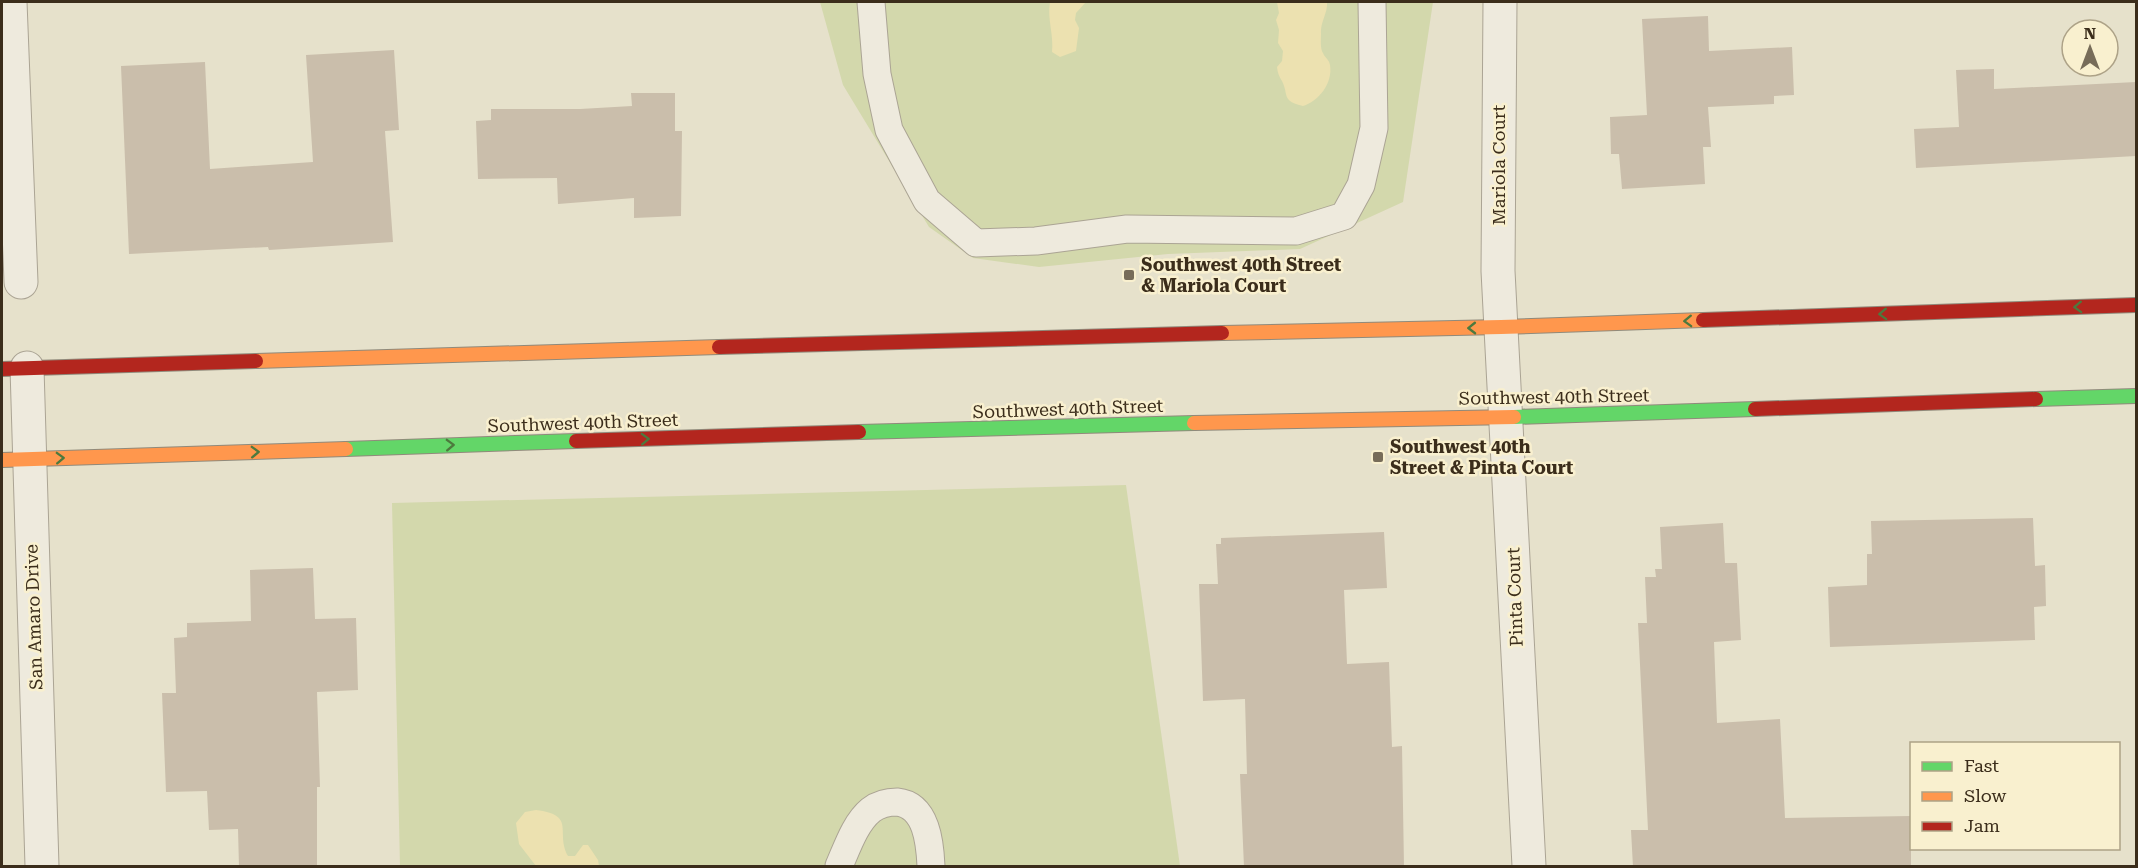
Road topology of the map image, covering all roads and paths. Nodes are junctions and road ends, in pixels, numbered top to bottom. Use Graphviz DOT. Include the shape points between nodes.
graph roads {
  1 [pos="10,2"];
  2 [pos="871,2"];
  3 [pos="1372,2"];
  4 [pos="1500,2"];
  5 [pos="21,282"];
  6 [pos="2136,305"];
  7 [pos="1501,327"];
  8 [pos="14,368"];
  9 [pos="2136,396"];
  10 [pos="1505,417"];
  11 [pos="16,460"];
  12 [pos="42,867"];
  13 [pos="839,867"];
  14 [pos="931,867"];
  15 [pos="1529,867"];
  1 -- 5 [label="street"];
  2 -- 3 [label="lane" via="877,74 889,130 927,201 976,243 1036,241 1127,229 1296,231 1344,216 1361,185 1374,128"];
  4 -- 7 [label="street, Mariola Court"];
  6 -- 7 [label="main road, one-way"];
  7 -- 8 [label="main road, one-way"];
  7 -- 10 [label="street, Pinta Court"];
  8 -- 11 [label="street, San Amaro Drive"];
  9 -- 10 [label="main road, Southwest 40th Street"];
  11 -- 10 [label="main road, Southwest 40th Street, one-way"];
  10 -- 15 [label="street, Pinta Court"];
  11 -- 12 [label="street, San Amaro Drive"];
  13 -- 14 [label="lane" via="861,823 871,810 886,802 902,803 915,810 930,845"];
}
